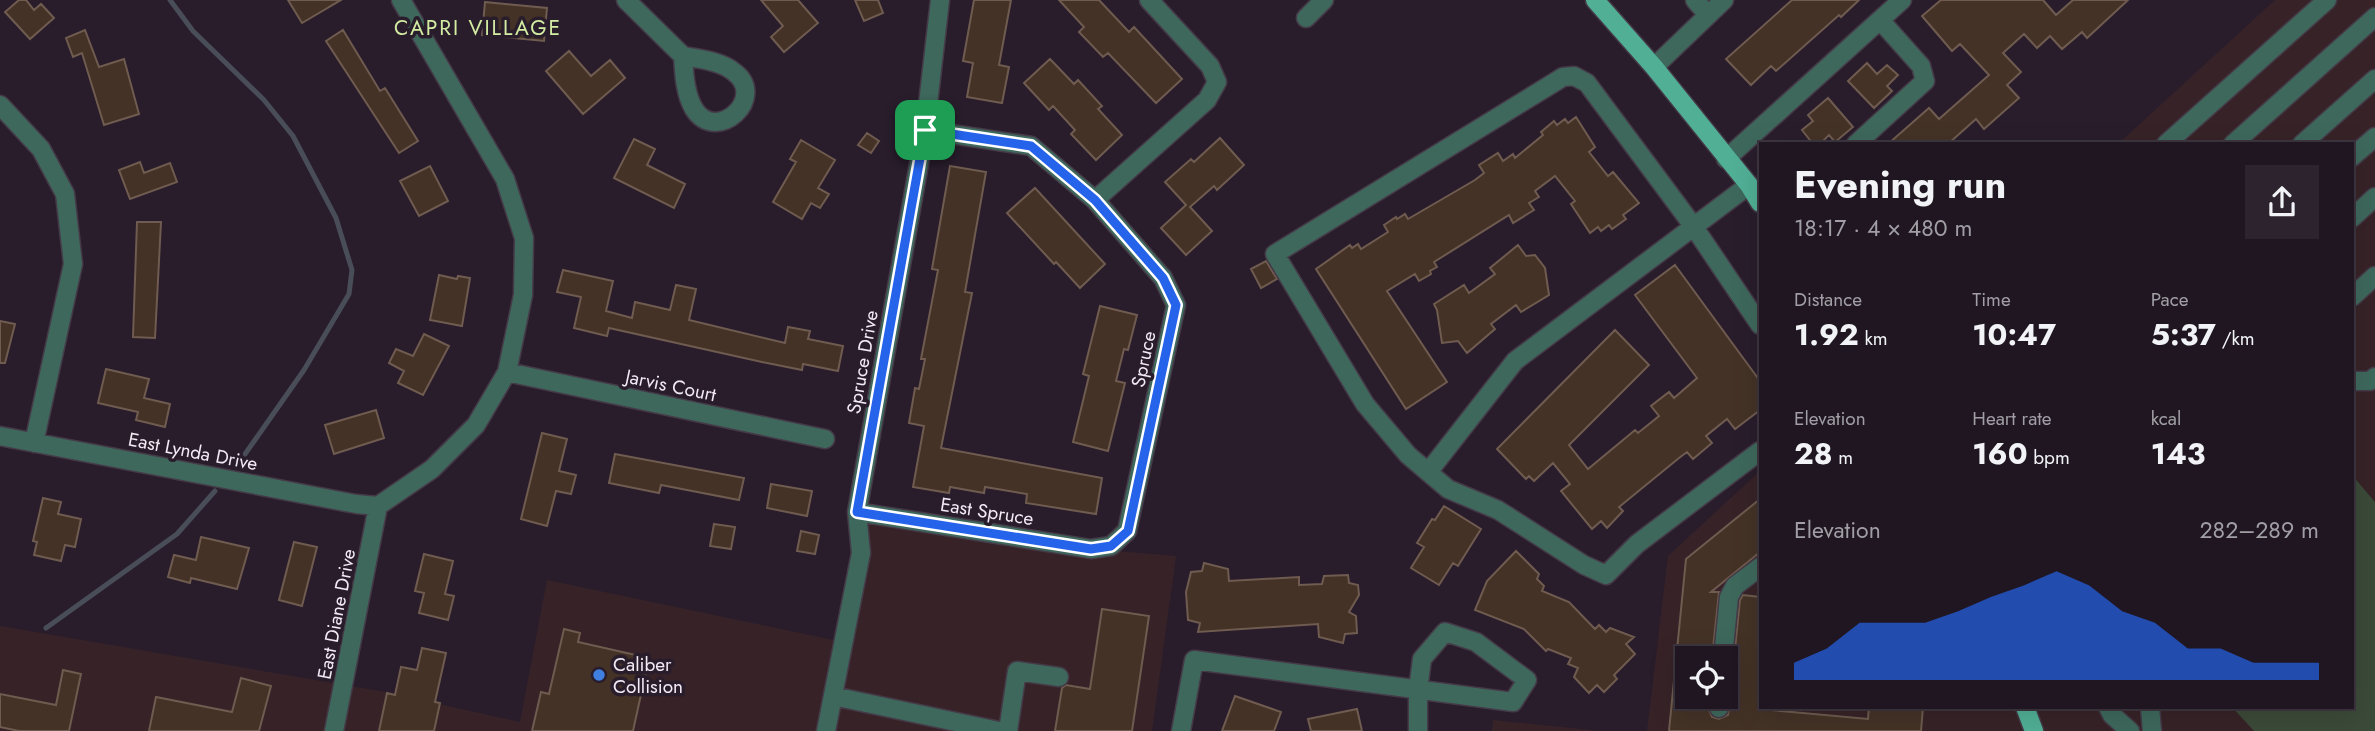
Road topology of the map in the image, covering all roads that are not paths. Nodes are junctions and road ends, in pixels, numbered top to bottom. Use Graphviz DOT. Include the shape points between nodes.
graph roads {
  1 [pos="401,0"];
  2 [pos="626,0"];
  3 [pos="940,0"];
  4 [pos="1149,0"];
  5 [pos="1324,0"];
  6 [pos="1595,0"];
  7 [pos="1695,0"];
  8 [pos="1724,0"];
  9 [pos="1902,0"];
  10 [pos="2327,0"];
  11 [pos="1708,15"];
  12 [pos="2375,17"];
  13 [pos="1306,18"];
  14 [pos="1880,20"];
  15 [pos="683,56"];
  16 [pos="1654,66"];
  17 [pos="2375,79"];
  18 [pos="0,105"];
  19 [pos="925,130"];
  20 [pos="2375,136"];
  21 [pos="1858,142"];
  22 [pos="2168,142"];
  23 [pos="2235,142"];
  24 [pos="2304,142"];
  25 [pos="2354,155"];
  26 [pos="1727,159"];
  27 [pos="1749,185"];
  28 [pos="2375,197"];
  29 [pos="1095,200"];
  30 [pos="1759,201"];
  31 [pos="2354,216"];
  32 [pos="1694,227"];
  33 [pos="2375,276"];
  34 [pos="2354,295"];
  35 [pos="1759,324"];
  36 [pos="508,372"];
  37 [pos="0,436"];
  38 [pos="825,439"];
  39 [pos="34,443"];
  40 [pos="1759,452"];
  41 [pos="1429,471"];
  42 [pos="378,506"];
  43 [pos="857,512"];
  44 [pos="1111,546"];
  45 [pos="1759,568"];
  46 [pos="1724,646"];
  47 [pos="1059,677"];
  48 [pos="1418,690"];
  49 [pos="833,696"];
  50 [pos="2026,709"];
  51 [pos="2150,709"];
  52 [pos="2112,718"];
  53 [pos="334,731"];
  54 [pos="827,731"];
  55 [pos="999,731"];
  56 [pos="1008,731"];
  57 [pos="1181,731"];
  58 [pos="1418,731"];
  59 [pos="2034,731"];
  60 [pos="2130,731"];
  61 [pos="2151,731"];
  1 -- 36 [label="street" via="505,179 524,238 523,295"];
  2 -- 15 [label="street"];
  3 -- 19 [label="street, Spruce Drive"];
  4 -- 29 [label="street" via="1210,66 1217,82 1207,100"];
  5 -- 13 [label="street"];
  6 -- 16 [label="main road"];
  7 -- 11 [label="street"];
  8 -- 11 [label="street"];
  9 -- 14 [label="street"];
  10 -- 22 [label="street"];
  11 -- 16 [label="street"];
  12 -- 23 [label="street"];
  14 -- 21 [label="street" via="1921,66 1925,81"];
  14 -- 26 [label="street"];
  16 -- 26 [label="main road"];
  17 -- 24 [label="street"];
  18 -- 39 [label="street" via="41,149 65,194 73,264"];
  19 -- 29 [label="street, Spruce" via="1031,146"];
  19 -- 43 [label="street, Spruce Drive"];
  20 -- 25 [label="street"];
  26 -- 27 [label="main road"];
  27 -- 30 [label="main road"];
  27 -- 32 [label="street"];
  28 -- 31 [label="street"];
  29 -- 44 [label="street, Spruce" via="1163,278 1176,305 1128,531"];
  32 -- 35 [label="street"];
  32 -- 41 [label="street" via="1515,361"];
  32 -- 41 [label="street" via="1587,83 1574,76 1563,77 1275,254 1365,404 1408,455"];
  33 -- 34 [label="street"];
  36 -- 38 [label="street, Jarvis Court"];
  36 -- 42 [label="street" via="476,425 432,470"];
  37 -- 39 [label="street, East Lynda Drive"];
  39 -- 42 [label="street, East Lynda Drive"];
  40 -- 41 [label="street" via="1637,544 1606,575 1497,510 1448,489"];
  42 -- 53 [label="street, East Diane Drive"];
  43 -- 44 [label="street, East Spruce" via="1091,549"];
  43 -- 49 [label="street, Spruce Drive" via="861,553"];
  45 -- 46 [label="street" via="1735,586 1729,597"];
  47 -- 56 [label="street" via="1012,671"];
  48 -- 48 [label="street" via="1422,659 1445,632 1476,642 1527,680 1513,702"];
  48 -- 57 [label="street" via="1194,660"];
  48 -- 58 [label="street"];
  49 -- 54 [label="street, Spruce Drive"];
  49 -- 55 [label="street"];
  50 -- 59 [label="main road"];
  51 -- 61 [label="street"];
  52 -- 60 [label="street"];
}
